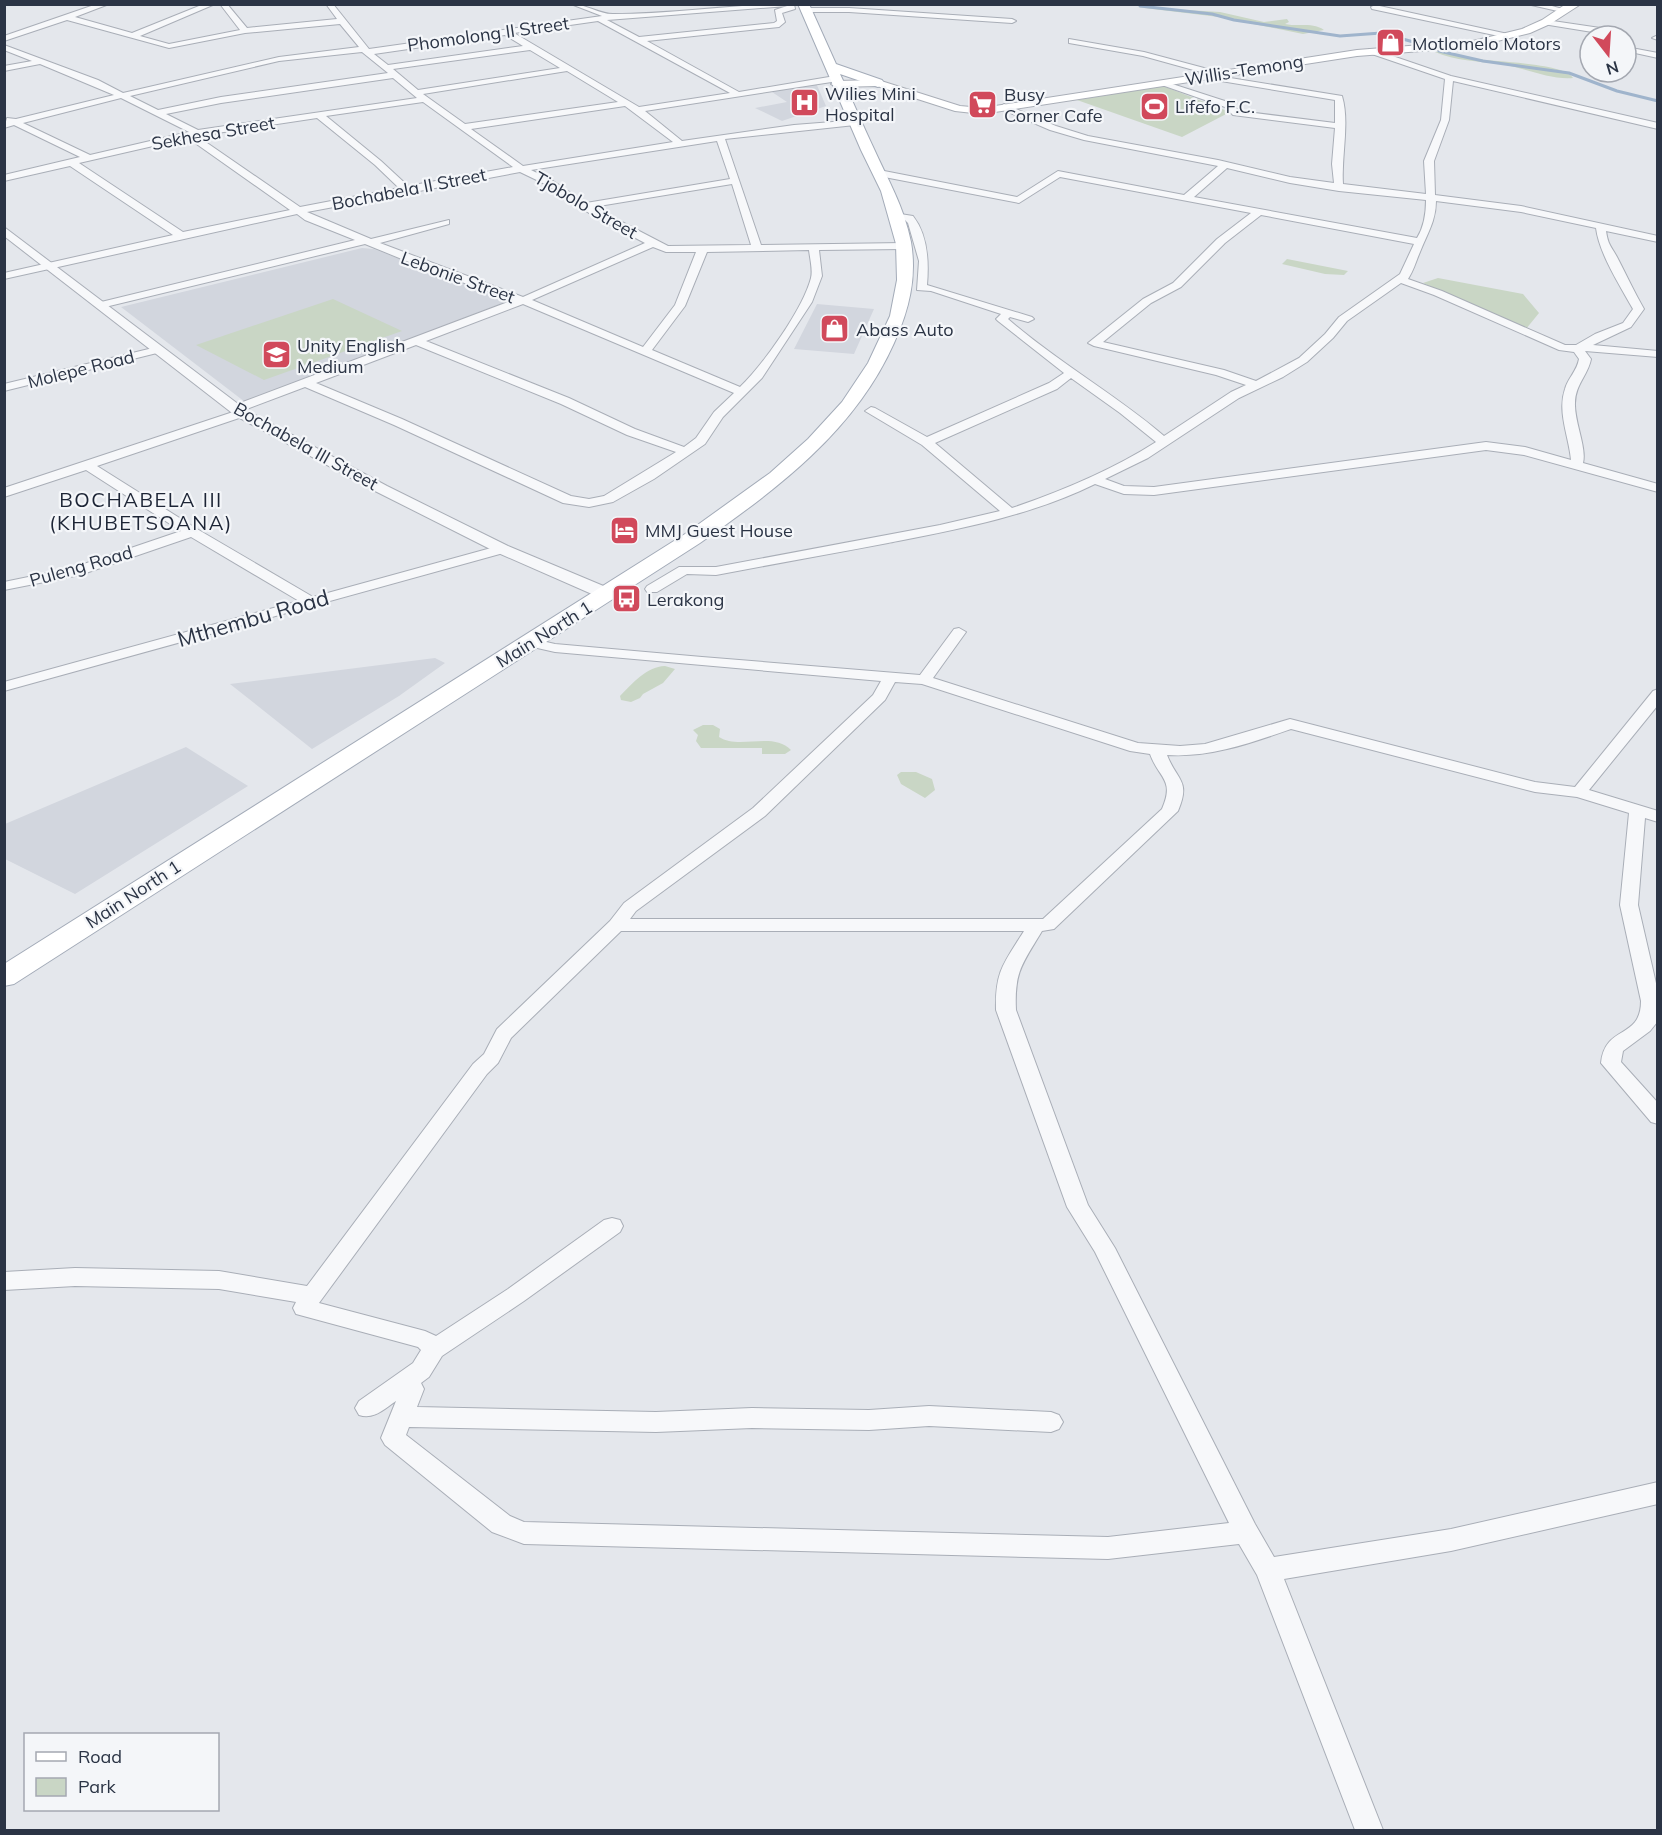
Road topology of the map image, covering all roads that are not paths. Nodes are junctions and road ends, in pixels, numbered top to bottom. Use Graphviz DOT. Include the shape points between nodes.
graph roads {
  1 [pos="106,4"];
  2 [pos="212,4"];
  3 [pos="223,4"];
  4 [pos="329,4"];
  5 [pos="574,4"];
  6 [pos="789,4"];
  7 [pos="1378,4"];
  8 [pos="1530,4"];
  9 [pos="1576,4"];
  10 [pos="804,7"];
  11 [pos="1562,10"];
  12 [pos="611,17"];
  13 [pos="69,18"];
  14 [pos="598,18"];
  15 [pos="343,21"];
  16 [pos="1012,21"];
  17 [pos="1546,22"];
  18 [pos="11,27"];
  19 [pos="1578,27"];
  20 [pos="245,31"];
  21 [pos="506,32"];
  22 [pos="135,35"];
  23 [pos="1090,35"];
  24 [pos="1508,36"];
  25 [pos="9,38"];
  26 [pos="637,40"];
  27 [pos="4,47"];
  28 [pos="531,47"];
  29 [pos="366,50"];
  30 [pos="1372,51"];
  31 [pos="1638,52"];
  32 [pos="1658,56"];
  33 [pos="42,61"];
  34 [pos="830,66"];
  35 [pos="386,68"];
  36 [pos="4,69"];
  37 [pos="567,69"];
  38 [pos="1217,74"];
  39 [pos="394,75"];
  40 [pos="1203,76"];
  41 [pos="1449,78"];
  42 [pos="836,81"];
  43 [pos="878,83"];
  44 [pos="1160,83"];
  45 [pos="736,93"];
  46 [pos="122,96"];
  47 [pos="421,96"];
  48 [pos="626,103"];
  49 [pos="1004,107"];
  50 [pos="638,110"];
  51 [pos="157,113"];
  52 [pos="319,115"];
  53 [pos="7,121"];
  54 [pos="855,122"];
  55 [pos="1338,126"];
  56 [pos="1658,126"];
  57 [pos="465,127"];
  58 [pos="193,134"];
  59 [pos="719,138"];
  60 [pos="681,144"];
  61 [pos="89,158"];
  62 [pos="72,163"];
  63 [pos="1225,165"];
  64 [pos="520,168"];
  65 [pos="879,173"];
  66 [pos="4,178"];
  67 [pos="735,181"];
  68 [pos="1339,188"];
  69 [pos="405,189"];
  70 [pos="1186,198"];
  71 [pos="1431,198"];
  72 [pos="583,206"];
  73 [pos="300,210"];
  74 [pos="1258,213"];
  75 [pos="898,215"];
  76 [pos="445,222"];
  77 [pos="1601,228"];
  78 [pos="4,230"];
  79 [pos="182,236"];
  80 [pos="1658,239"];
  81 [pos="367,242"];
  82 [pos="1420,242"];
  83 [pos="653,243"];
  84 [pos="904,246"];
  85 [pos="814,248"];
  86 [pos="757,249"];
  87 [pos="702,250"];
  88 [pos="52,265"];
  89 [pos="4,276"];
  90 [pos="1402,280"];
  91 [pos="522,301"];
  92 [pos="101,305"];
  93 [pos="1008,313"];
  94 [pos="1028,319"];
  95 [pos="416,341"];
  96 [pos="1580,348"];
  97 [pos="157,350"];
  98 [pos="644,353"];
  99 [pos="1658,354"];
  100 [pos="1070,374"];
  101 [pos="306,383"];
  102 [pos="1256,385"];
  103 [pos="4,388"];
  104 [pos="741,392"];
  105 [pos="238,411"];
  106 [pos="871,411"];
  107 [pos="926,442"];
  108 [pos="1164,442"];
  109 [pos="684,451"];
  110 [pos="87,465"];
  111 [pos="1576,466"];
  112 [pos="1097,480"];
  113 [pos="1658,488"];
  114 [pos="4,493"];
  115 [pos="1010,513"];
  116 [pos="192,532"];
  117 [pos="502,549"];
  118 [pos="651,578"];
  119 [pos="4,586"];
  120 [pos="607,594"];
  121 [pos="311,602"];
  122 [pos="959,632"];
  123 [pos="529,642"];
  124 [pos="891,676"];
  125 [pos="924,680"];
  126 [pos="4,687"];
  127 [pos="1658,694"];
  128 [pos="1157,749"];
  129 [pos="1579,792"];
  130 [pos="1637,812"];
  131 [pos="1658,817"];
  132 [pos="616,925"];
  133 [pos="1037,925"];
  134 [pos="4,977"];
  135 [pos="1658,1117"];
  136 [pos="612,1226"];
  137 [pos="4,1281"];
  138 [pos="312,1296"];
  139 [pos="434,1349"];
  140 [pos="406,1381"];
  141 [pos="367,1408"];
  142 [pos="401,1417"];
  143 [pos="1051,1422"];
  144 [pos="1658,1493"];
  145 [pos="1246,1532"];
  146 [pos="1268,1570"];
  147 [pos="1369,1830"];
  1 -- 13 [label="street"];
  2 -- 22 [label="street"];
  3 -- 20 [label="street"];
  4 -- 15 [label="street, Tjobolo Street"];
  5 -- 12 [label="street"];
  6 -- 12 [label="street, Phomolong II Street"];
  6 -- 26 [label="street" via="792,7 778,12 781,22 776,25"];
  7 -- 24 [label="street" via="1375,7"];
  8 -- 11 [label="street"];
  9 -- 11 [label="main road, Willis-Temong"];
  10 -- 16 [label="street" via="981,15"];
  10 -- 34 [label="main road, Main North 1"];
  11 -- 17 [label="main road, Willis-Temong"];
  12 -- 14 [label="street, Phomolong II Street"];
  13 -- 22 [label="street"];
  13 -- 25 [label="street"];
  14 -- 21 [label="street, Phomolong II Street"];
  14 -- 26 [label="street"];
  15 -- 20 [label="street"];
  15 -- 29 [label="street, Tjobolo Street"];
  17 -- 19 [label="street"];
  17 -- 24 [label="main road, Willis-Temong"];
  18 -- 25 [label="street"];
  20 -- 22 [label="street" via="169,46"];
  21 -- 28 [label="street"];
  21 -- 29 [label="street, Phomolong II Street"];
  23 -- 38 [label="street" via="1072,42 1144,54"];
  24 -- 30 [label="main road, Willis-Temong" via="1457,46"];
  26 -- 45 [label="street"];
  27 -- 33 [label="street, Lebonie Street"];
  28 -- 35 [label="street"];
  28 -- 37 [label="street"];
  29 -- 35 [label="street, Tjobolo Street"];
  29 -- 46 [label="street, Phomolong II Street" via="279,59"];
  30 -- 38 [label="main road, Willis-Temong"];
  30 -- 41 [label="street"];
  31 -- 32 [label="street"];
  33 -- 36 [label="street"];
  33 -- 46 [label="street, Lebonie Street"];
  34 -- 42 [label="main road, Main North 1"];
  34 -- 43 [label="main road"];
  35 -- 39 [label="street, Tjobolo Street"];
  37 -- 47 [label="street, Sekhesa Street"];
  37 -- 48 [label="street"];
  38 -- 40 [label="main road, Willis-Temong"];
  39 -- 47 [label="street, Tjobolo Street"];
  39 -- 51 [label="street"];
  40 -- 44 [label="main road, Willis-Temong"];
  40 -- 55 [label="street" via="1338,97"];
  41 -- 56 [label="street"];
  41 -- 71 [label="street" via="1445,120 1429,160"];
  42 -- 43 [label="main road, Willis-Temong"];
  42 -- 45 [label="street"];
  42 -- 54 [label="main road, Main North 1"];
  43 -- 49 [label="main road, Willis-Temong" via="966,111"];
  44 -- 49 [label="main road, Willis-Temong"];
  44 -- 55 [label="street" via="1228,105 1233,113"];
  45 -- 50 [label="street"];
  46 -- 51 [label="street, Lebonie Street"];
  46 -- 53 [label="street, Phomolong II Street"];
  47 -- 52 [label="street, Sekhesa Street"];
  47 -- 57 [label="street, Tjobolo Street"];
  48 -- 50 [label="street"];
  48 -- 57 [label="street"];
  49 -- 63 [label="street" via="1087,138"];
  50 -- 60 [label="street"];
  51 -- 58 [label="street, Lebonie Street"];
  52 -- 58 [label="street, Sekhesa Street"];
  52 -- 69 [label="street"];
  53 -- 61 [label="street"];
  54 -- 59 [label="street, Bochabela II Street"];
  54 -- 65 [label="main road, Main North 1"];
  55 -- 68 [label="street"];
  57 -- 64 [label="street, Tjobolo Street"];
  58 -- 61 [label="street, Sekhesa Street"];
  58 -- 73 [label="street, Lebonie Street"];
  59 -- 60 [label="street, Bochabela II Street"];
  59 -- 67 [label="street"];
  60 -- 64 [label="street, Bochabela II Street"];
  61 -- 62 [label="street, Sekhesa Street"];
  62 -- 66 [label="street, Sekhesa Street"];
  62 -- 79 [label="street"];
  63 -- 68 [label="street"];
  63 -- 70 [label="street"];
  64 -- 69 [label="street, Bochabela II Street"];
  64 -- 72 [label="street, Tjobolo Street"];
  65 -- 70 [label="street" via="1019,200 1058,174"];
  65 -- 75 [label="main road, Main North 1"];
  67 -- 72 [label="street"];
  67 -- 86 [label="street"];
  68 -- 71 [label="street"];
  69 -- 73 [label="street, Bochabela II Street"];
  70 -- 74 [label="street"];
  71 -- 77 [label="street" via="1521,209"];
  71 -- 82 [label="street"];
  72 -- 83 [label="street, Tjobolo Street"];
  73 -- 79 [label="street, Bochabela II Street"];
  73 -- 81 [label="street, Lebonie Street" via="309,218"];
  74 -- 82 [label="street"];
  74 -- 102 [label="street" via="1221,241 1177,285 1147,301 1094,343 1220,372"];
  75 -- 84 [label="main road, Main North 1"];
  75 -- 93 [label="street" via="913,223 924,261 921,288 932,288"];
  76 -- 81 [label="street"];
  77 -- 80 [label="street"];
  77 -- 96 [label="street" via="1603,245 1639,309 1627,325"];
  78 -- 88 [label="street, Bochabela III Street"];
  79 -- 88 [label="street, Bochabela II Street"];
  81 -- 91 [label="street, Lebonie Street"];
  81 -- 92 [label="street"];
  82 -- 90 [label="street"];
  83 -- 87 [label="street, Tjobolo Street" via="666,249"];
  83 -- 91 [label="street"];
  84 -- 85 [label="street, Tjobolo Street"];
  84 -- 118 [label="main road, Main North 1" via="905,286 898,315 877,362 831,426 768,486"];
  85 -- 86 [label="street, Tjobolo Street"];
  85 -- 104 [label="street" via="817,276 807,302 758,376"];
  86 -- 87 [label="street, Tjobolo Street"];
  87 -- 98 [label="street" via="680,306"];
  88 -- 89 [label="street, Bochabela II Street"];
  88 -- 92 [label="street, Bochabela III Street"];
  90 -- 96 [label="street" via="1563,348"];
  90 -- 102 [label="street" via="1343,319 1302,360"];
  91 -- 95 [label="street"];
  91 -- 98 [label="street, Lebonie Street"];
  92 -- 97 [label="street, Bochabela III Street"];
  93 -- 94 [label="street"];
  93 -- 100 [label="street" via="1002,319"];
  95 -- 101 [label="street"];
  95 -- 109 [label="street"];
  96 -- 99 [label="street"];
  96 -- 111 [label="street" via="1585,359 1583,372 1571,388 1569,402"];
  97 -- 103 [label="street, Molepe Road"];
  97 -- 105 [label="street, Bochabela III Street"];
  98 -- 104 [label="street, Lebonie Street"];
  100 -- 107 [label="street" via="1053,386"];
  100 -- 108 [label="street" via="1129,412"];
  101 -- 105 [label="street"];
  101 -- 109 [label="street" via="568,500 608,499"];
  102 -- 108 [label="street"];
  104 -- 109 [label="street" via="718,415 701,441"];
  105 -- 110 [label="street"];
  105 -- 117 [label="street, Bochabela III Street"];
  106 -- 107 [label="street"];
  107 -- 115 [label="street"];
  108 -- 112 [label="street"];
  110 -- 114 [label="street"];
  110 -- 116 [label="street"];
  111 -- 112 [label="street" via="1513,448 1486,446 1154,491 1116,490"];
  111 -- 113 [label="street"];
  112 -- 115 [label="street"];
  115 -- 118 [label="street" via="716,571 684,570 674,577"];
  116 -- 119 [label="street, Puleng Road" via="75,572"];
  116 -- 121 [label="street"];
  117 -- 120 [label="street, Bochabela III Street"];
  117 -- 121 [label="street, Mthembu Road"];
  118 -- 120 [label="main road, Main North 1"];
  120 -- 123 [label="main road, Main North 1"];
  121 -- 126 [label="street, Mthembu Road"];
  122 -- 125 [label="street"];
  123 -- 124 [label="street" via="702,662"];
  123 -- 134 [label="main road, Main North 1"];
  124 -- 125 [label="street"];
  124 -- 132 [label="street" via="880,697 759,812 630,908"];
  125 -- 128 [label="street" via="1136,748"];
  127 -- 129 [label="street"];
  128 -- 129 [label="street" via="1205,749 1290,723 1535,787"];
  128 -- 133 [label="street" via="1159,759 1175,777 1177,797 1170,811 1048,925"];
  129 -- 130 [label="street"];
  130 -- 131 [label="street"];
  130 -- 135 [label="street" via="1629,905 1650,1015 1648,1022 1616,1046 1611,1063"];
  132 -- 133 [label="street"];
  132 -- 138 [label="street" via="504,1034 491,1058"];
  133 -- 145 [label="street" via="1011,967 1005,986 1006,1010 1078,1207 1104,1248"];
  136 -- 139 [label="street"];
  137 -- 138 [label="street" via="75,1277 219,1280"];
  138 -- 139 [label="street" via="304,1308 425,1341"];
  139 -- 140 [label="street" via="421,1370"];
  140 -- 141 [label="street"];
  140 -- 142 [label="street" via="412,1389"];
  142 -- 143 [label="street" via="656,1422 928,1416"];
  142 -- 145 [label="street" via="393,1438 501,1524 524,1533 1108,1548"];
  144 -- 146 [label="street" via="1451,1540"];
  145 -- 146 [label="street"];
  146 -- 147 [label="street"];
}
